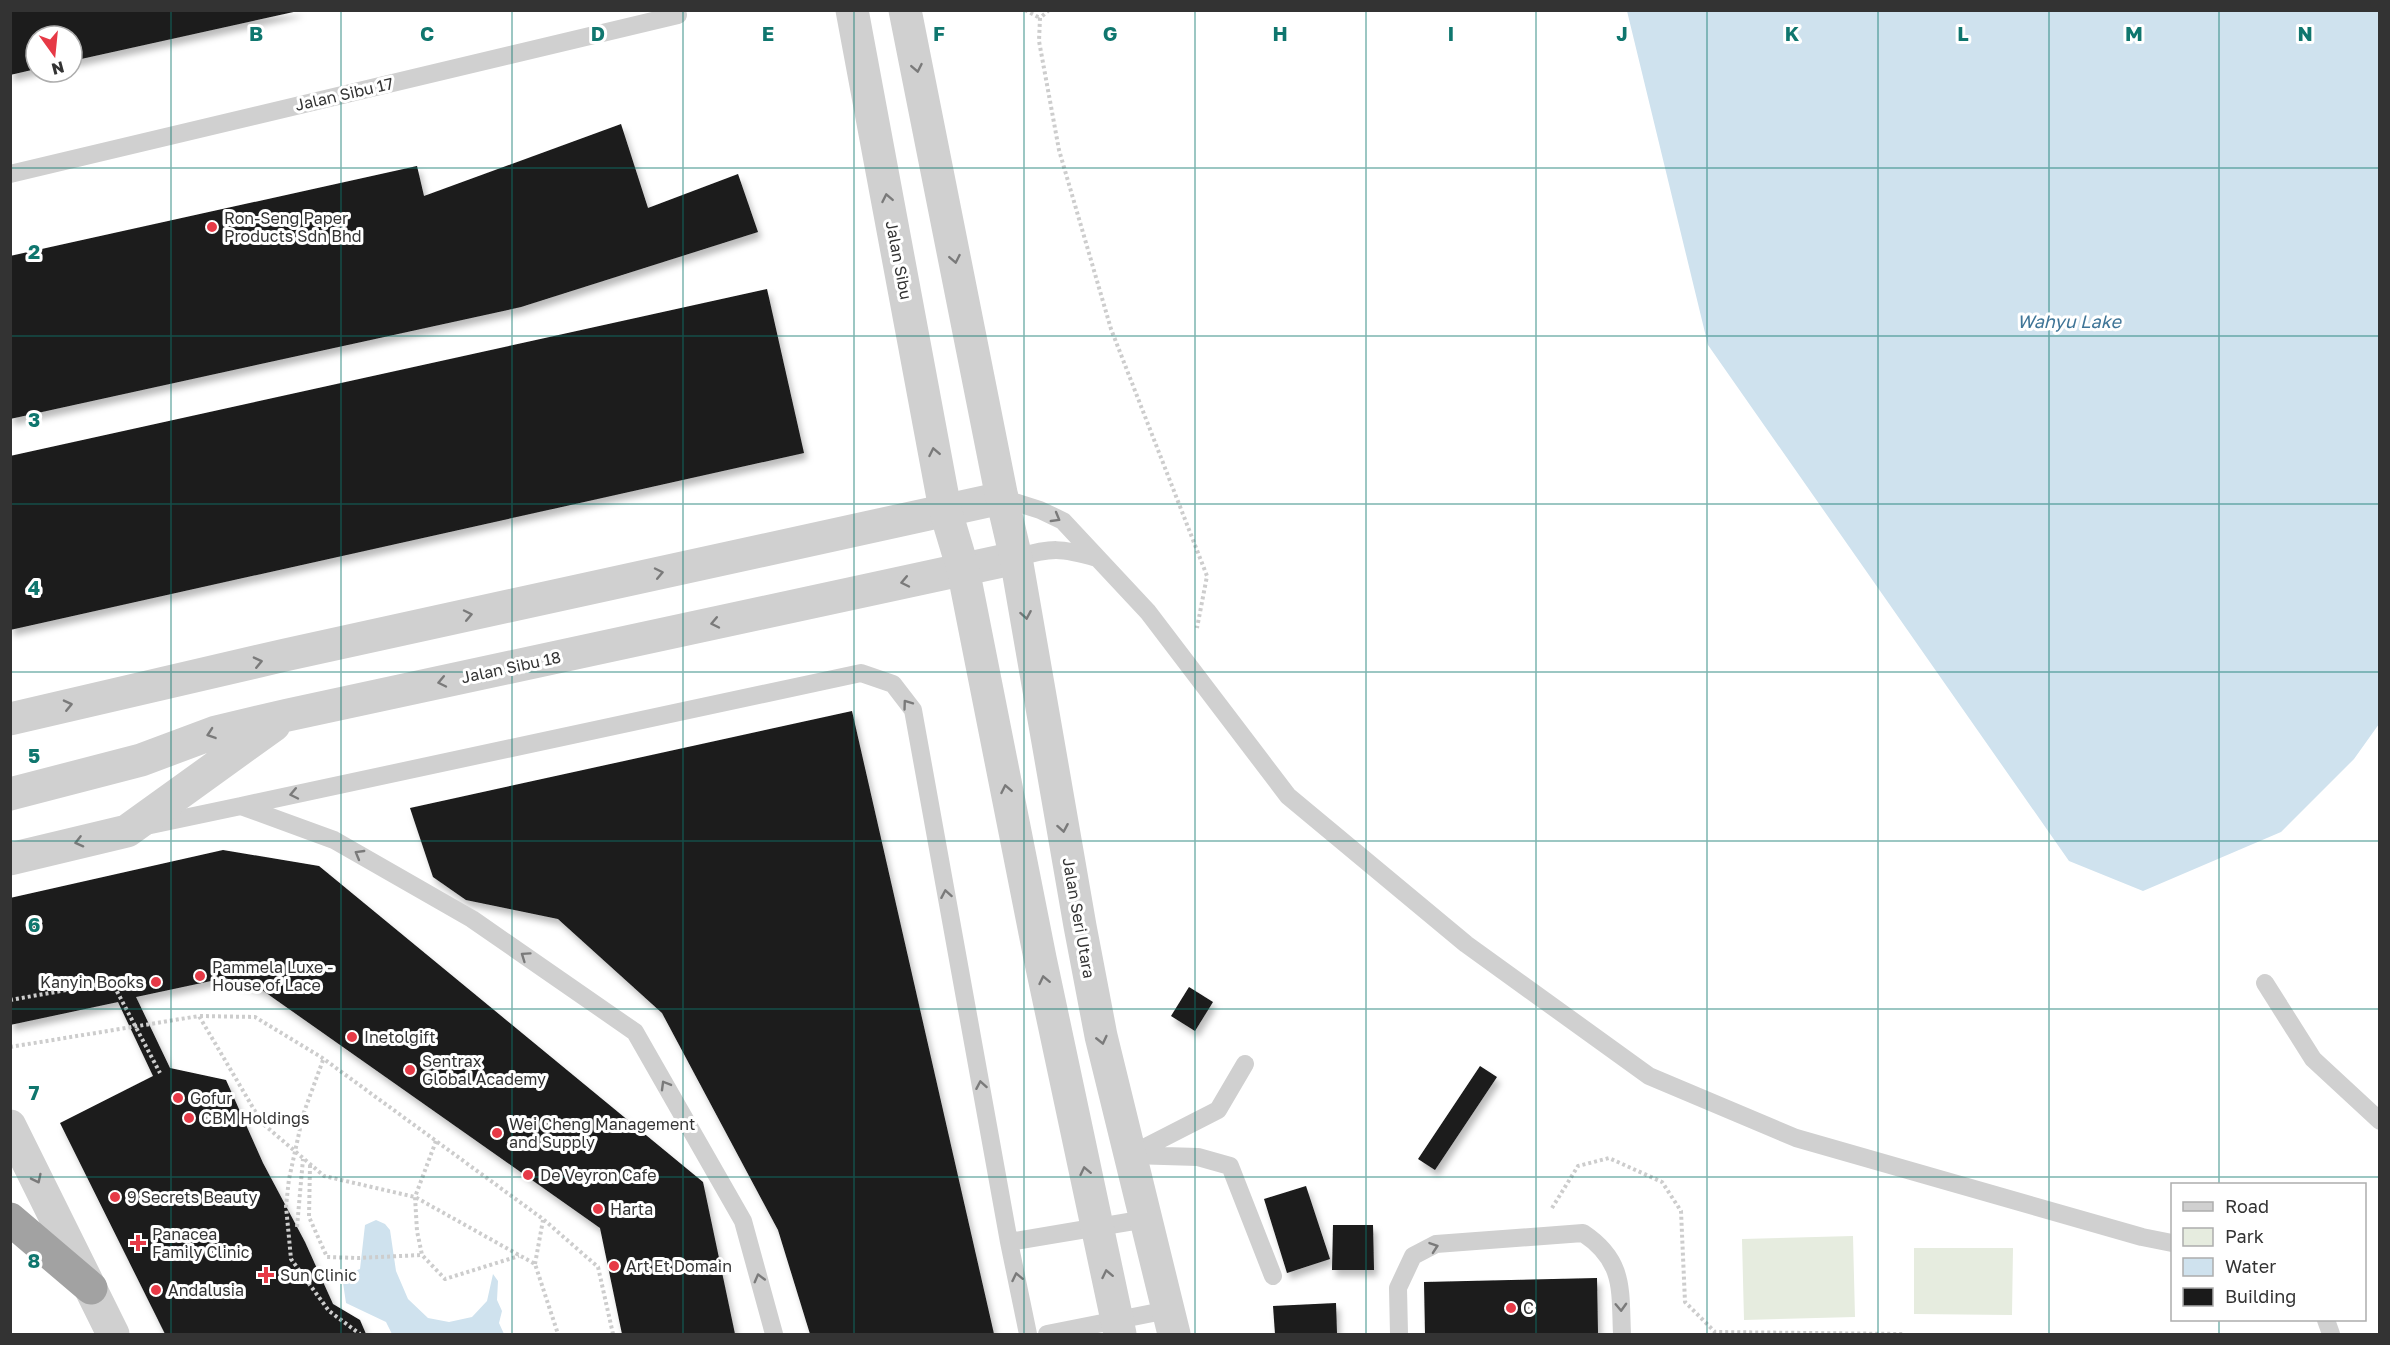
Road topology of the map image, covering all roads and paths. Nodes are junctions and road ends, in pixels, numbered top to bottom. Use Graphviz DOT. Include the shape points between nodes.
graph roads {
  1 [pos="852,10"];
  2 [pos="905,10"];
  3 [pos="1024,10"];
  4 [pos="1049,10"];
  5 [pos="678,15"];
  6 [pos="1040,18"];
  7 [pos="10,174"];
  8 [pos="1002,498"];
  9 [pos="945,509"];
  10 [pos="1016,558"];
  11 [pos="1097,558"];
  12 [pos="963,569"];
  13 [pos="1190,667"];
  14 [pos="288,715"];
  15 [pos="10,719"];
  16 [pos="10,794"];
  17 [pos="241,806"];
  18 [pos="127,831"];
  19 [pos="10,859"];
  20 [pos="2265,983"];
  21 [pos="10,1000"];
  22 [pos="199,1016"];
  23 [pos="10,1047"];
  24 [pos="324,1060"];
  25 [pos="1245,1064"];
  26 [pos="160,1073"];
  27 [pos="2379,1121"];
  28 [pos="10,1126"];
  29 [pos="436,1141"];
  30 [pos="295,1151"];
  31 [pos="1130,1155"];
  32 [pos="303,1158"];
  33 [pos="310,1164"];
  34 [pos="415,1197"];
  35 [pos="10,1219"];
  36 [pos="543,1219"];
  37 [pos="1146,1219"];
  38 [pos="297,1227"];
  39 [pos="1097,1228"];
  40 [pos="1534,1237"];
  41 [pos="1009,1242"];
  42 [pos="2171,1243"];
  43 [pos="422,1255"];
  44 [pos="520,1256"];
  45 [pos="534,1264"];
  46 [pos="1273,1276"];
  47 [pos="91,1288"];
  48 [pos="1171,1322"];
  49 [pos="1119,1328"];
  50 [pos="1891,1334"];
  51 [pos="113,1335"];
  52 [pos="360,1335"];
  53 [pos="558,1335"];
  54 [pos="613,1335"];
  55 [pos="774,1335"];
  56 [pos="1028,1335"];
  57 [pos="1047,1335"];
  58 [pos="1399,1335"];
  59 [pos="1622,1335"];
  60 [pos="1903,1335"];
  9 -- 1 [label="street, Jalan Sibu, one-way"];
  2 -- 8 [label="street, one-way"];
  3 -- 6 [label="path"];
  4 -- 6 [label="path"];
  5 -- 7 [label="lane, Jalan Sibu 17"];
  6 -- 13 [label="path" via="1039,41 1059,150 1111,329 1207,576"];
  8 -- 9 [label="street"];
  8 -- 10 [label="street, Jalan Seri Utara"];
  8 -- 11 [label="lane, one-way" via="1063,521"];
  9 -- 12 [label="street"];
  15 -- 9 [label="street, one-way"];
  10 -- 11 [label="lane" via="1047,549"];
  10 -- 12 [label="street, Jalan Sibu 18"];
  10 -- 31 [label="street, Jalan Seri Utara, one-way" via="1101,1036"];
  11 -- 13 [label="lane" via="1148,612"];
  12 -- 14 [label="street, Jalan Sibu 18, one-way"];
  39 -- 12 [label="street, one-way"];
  13 -- 42 [label="lane" via="1288,796 1466,944 1649,1076 1796,1138"];
  14 -- 16 [label="street, Jalan Sibu 18, one-way" via="216,732 141,760"];
  14 -- 18 [label="street"];
  17 -- 18 [label="lane"];
  41 -- 17 [label="lane, one-way" via="913,710 892,684 861,673"];
  55 -- 17 [label="lane, one-way" via="743,1221 635,1032 471,919 334,840"];
  18 -- 19 [label="street, one-way"];
  20 -- 27 [label="lane" via="2313,1059"];
  21 -- 26 [label="path, bridge" via="112,981"];
  22 -- 23 [label="path"];
  22 -- 24 [label="path" via="255,1017"];
  22 -- 30 [label="path" via="262,1122"];
  24 -- 29 [label="path"];
  24 -- 30 [label="path" via="303,1115"];
  25 -- 31 [label="lane" via="1218,1110"];
  28 -- 47 [label="street, one-way"];
  29 -- 34 [label="path"];
  29 -- 36 [label="path"];
  30 -- 32 [label="path"];
  30 -- 52 [label="path" via="286,1206 291,1259 329,1311"];
  31 -- 37 [label="street, Jalan Seri Utara"];
  31 -- 46 [label="lane" via="1198,1157 1230,1166"];
  32 -- 33 [label="path"];
  32 -- 38 [label="path"];
  33 -- 34 [label="path" via="324,1176"];
  33 -- 43 [label="path" via="309,1217 327,1257"];
  34 -- 43 [label="path"];
  34 -- 44 [label="path"];
  35 -- 47 [label="highway"];
  36 -- 45 [label="path"];
  36 -- 54 [label="path" via="598,1267"];
  37 -- 39 [label="lane"];
  37 -- 48 [label="street, Jalan Seri Utara"];
  39 -- 41 [label="lane"];
  49 -- 39 [label="street, one-way"];
  40 -- 50 [label="path" via="1578,1166 1609,1158 1662,1182 1681,1211 1685,1302 1715,1332"];
  58 -- 40 [label="lane, one-way" via="1398,1288 1413,1256 1436,1244"];
  40 -- 59 [label="lane, one-way" via="1583,1233 1601,1245 1620,1280"];
  56 -- 41 [label="lane, one-way"];
  43 -- 44 [label="path" via="445,1280"];
  44 -- 45 [label="path"];
  45 -- 53 [label="path"];
  47 -- 51 [label="street"];
  48 -- 49 [label="lane"];
  49 -- 57 [label="lane"];
  50 -- 60 [label="path"];
}
